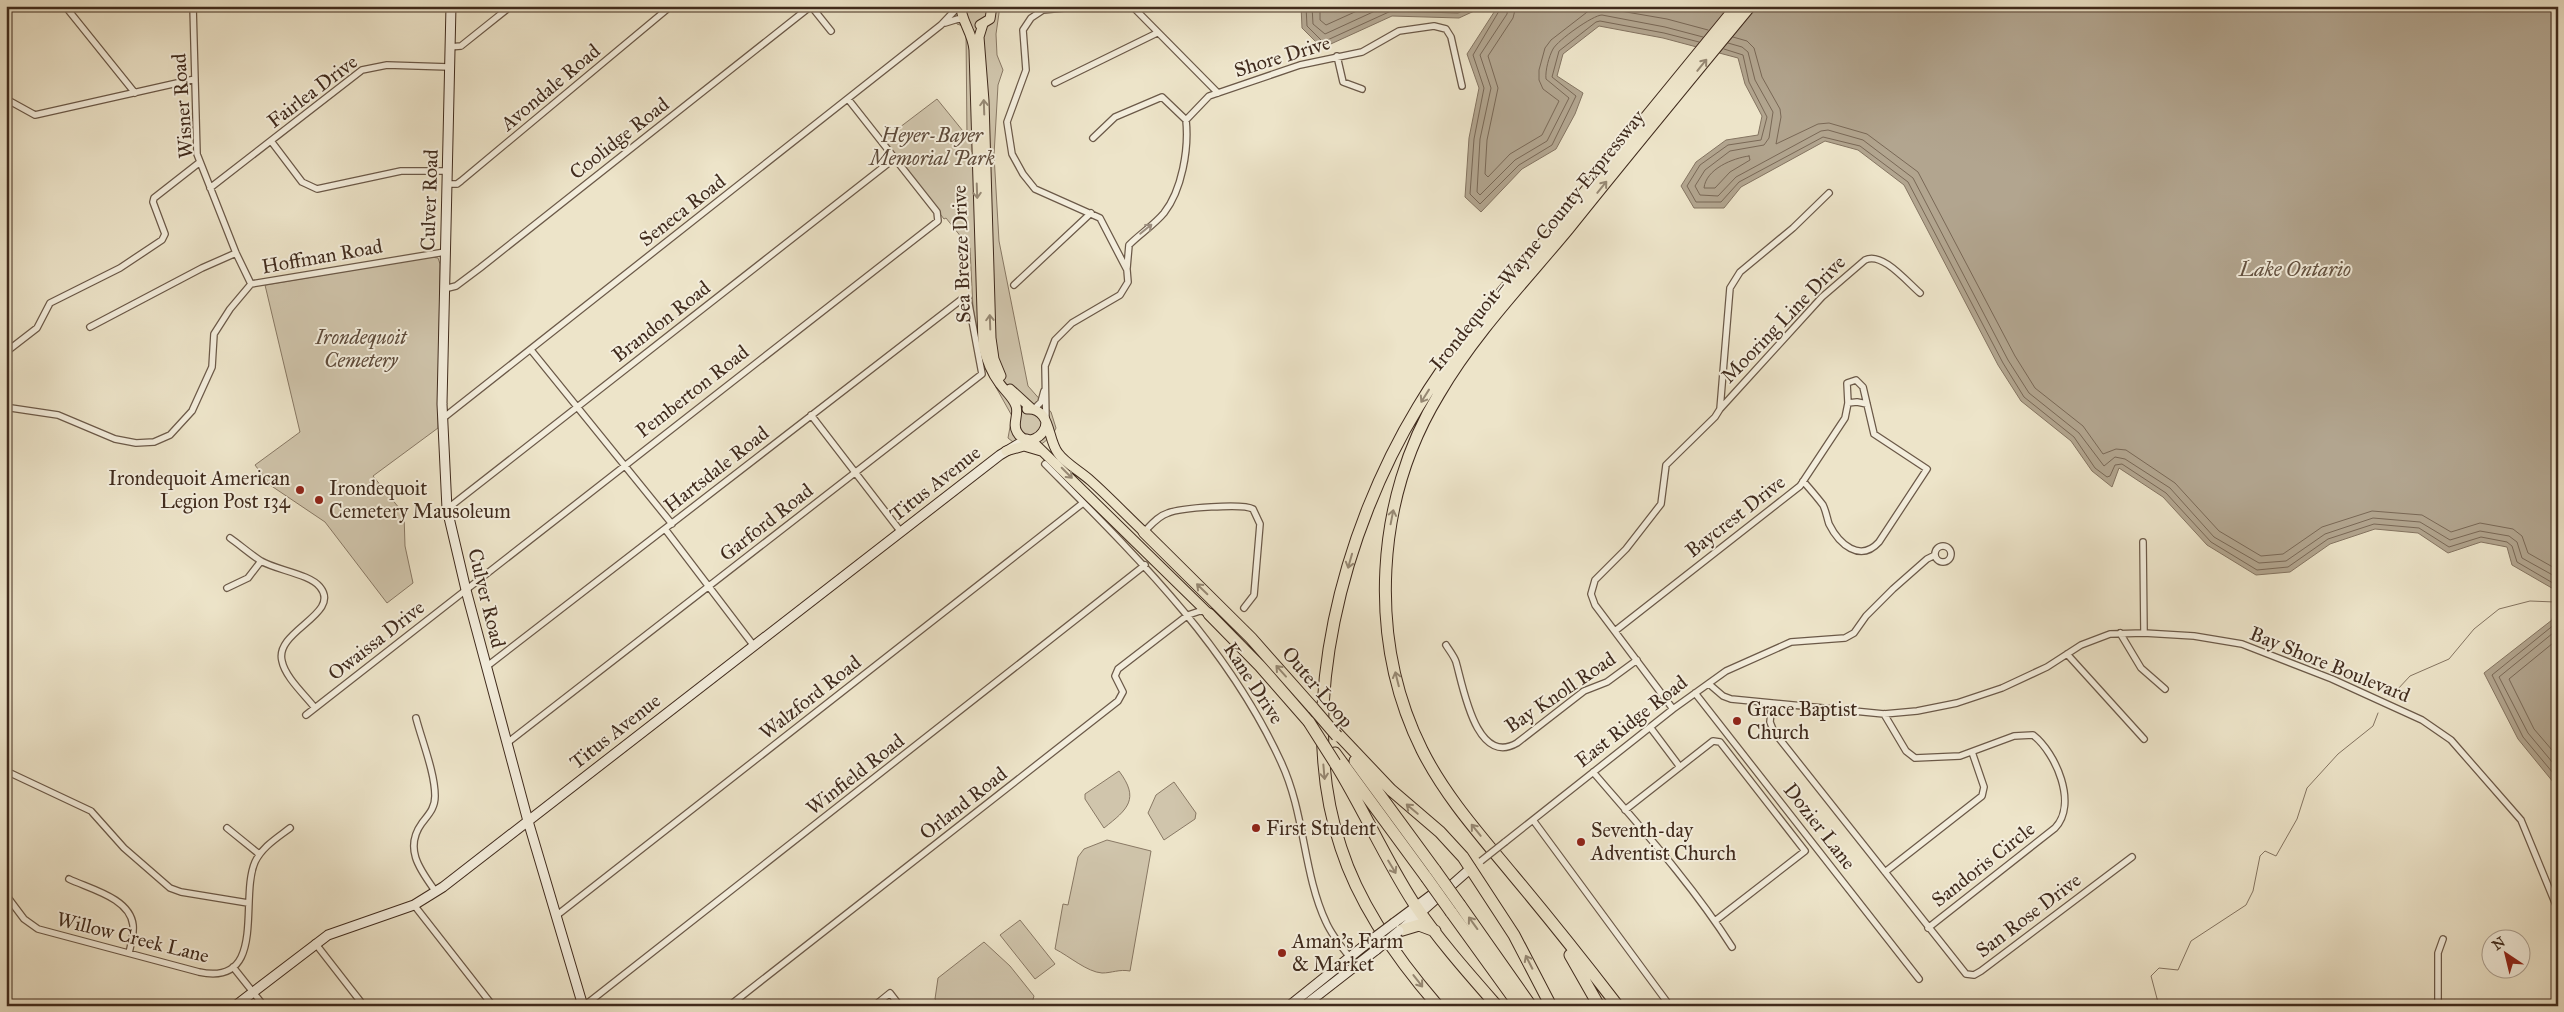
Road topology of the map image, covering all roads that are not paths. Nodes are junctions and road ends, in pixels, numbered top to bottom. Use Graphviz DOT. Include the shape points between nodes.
graph roads {
  1 [pos="65,6"];
  2 [pos="193,6"];
  3 [pos="450,6"];
  4 [pos="510,6"];
  5 [pos="671,6"];
  6 [pos="811,6"];
  7 [pos="960,6"];
  8 [pos="992,6"];
  9 [pos="1085,6"];
  10 [pos="1132,6"];
  11 [pos="1737,6"];
  12 [pos="1750,6"];
  13 [pos="965,21"];
  14 [pos="983,24"];
  15 [pos="941,25"];
  16 [pos="831,32"];
  17 [pos="1157,33"];
  18 [pos="449,47"];
  19 [pos="1337,56"];
  20 [pos="449,67"];
  21 [pos="195,79"];
  22 [pos="1055,83"];
  23 [pos="1462,86"];
  24 [pos="1362,90"];
  25 [pos="135,93"];
  26 [pos="1218,93"];
  27 [pos="6,99"];
  28 [pos="848,99"];
  29 [pos="1667,99"];
  30 [pos="1186,120"];
  31 [pos="1093,138"];
  32 [pos="271,141"];
  33 [pos="896,158"];
  34 [pos="200,162"];
  35 [pos="446,171"];
  36 [pos="446,184"];
  37 [pos="210,188"];
  38 [pos="1829,193"];
  39 [pos="1091,212"];
  40 [pos="445,252"];
  41 [pos="236,253"];
  42 [pos="1127,270"];
  43 [pos="252,284"];
  44 [pos="1014,285"];
  45 [pos="444,289"];
  46 [pos="1920,293"];
  47 [pos="966,298"];
  48 [pos="90,327"];
  49 [pos="531,350"];
  50 [pos="6,352"];
  51 [pos="1046,384"];
  52 [pos="1848,403"];
  53 [pos="1867,404"];
  54 [pos="578,407"];
  55 [pos="1033,409"];
  56 [pos="1720,409"];
  57 [pos="6,410"];
  58 [pos="811,415"];
  59 [pos="442,419"];
  60 [pos="1046,421"];
  61 [pos="1016,422"];
  62 [pos="1029,440"];
  63 [pos="1003,453"];
  64 [pos="1048,461"];
  65 [pos="625,465"];
  66 [pos="856,472"];
  67 [pos="1804,481"];
  68 [pos="1084,503"];
  69 [pos="447,509"];
  70 [pos="672,524"];
  71 [pos="665,529"];
  72 [pos="901,532"];
  73 [pos="1144,532"];
  74 [pos="230,538"];
  75 [pos="2143,542"];
  76 [pos="1935,555"];
  77 [pos="261,561"];
  78 [pos="1145,566"];
  79 [pos="709,586"];
  80 [pos="227,588"];
  81 [pos="466,590"];
  82 [pos="1190,596"];
  83 [pos="1244,608"];
  84 [pos="1209,614"];
  85 [pos="1188,615"];
  86 [pos="1615,630"];
  87 [pos="2120,633"];
  88 [pos="2144,633"];
  89 [pos="1446,645"];
  90 [pos="754,646"];
  91 [pos="2067,654"];
  92 [pos="1637,660"];
  93 [pos="486,667"];
  94 [pos="1708,684"];
  95 [pos="2165,689"];
  96 [pos="1695,693"];
  97 [pos="1772,703"];
  98 [pos="315,708"];
  99 [pos="1673,709"];
  100 [pos="1884,714"];
  101 [pos="306,715"];
  102 [pos="416,718"];
  103 [pos="1650,727"];
  104 [pos="1336,734"];
  105 [pos="2144,739"];
  106 [pos="507,743"];
  107 [pos="1972,752"];
  108 [pos="1335,758"];
  109 [pos="1680,767"];
  110 [pos="6,771"];
  111 [pos="1592,772"];
  112 [pos="1625,810"];
  113 [pos="1532,820"];
  114 [pos="528,821"];
  115 [pos="227,828"];
  116 [pos="290,828"];
  117 [pos="259,854"];
  118 [pos="2132,856"];
  119 [pos="1471,868"];
  120 [pos="1885,872"];
  121 [pos="1430,874"];
  122 [pos="69,879"];
  123 [pos="436,892"];
  124 [pos="1529,895"];
  125 [pos="7,897"];
  126 [pos="248,903"];
  127 [pos="414,905"];
  128 [pos="1456,908"];
  129 [pos="1419,909"];
  130 [pos="2558,910"];
  131 [pos="556,916"];
  132 [pos="1715,921"];
  133 [pos="1396,927"];
  134 [pos="1928,928"];
  135 [pos="1439,935"];
  136 [pos="2443,939"];
  137 [pos="315,943"];
  138 [pos="1732,947"];
  139 [pos="129,953"];
  140 [pos="1350,957"];
  141 [pos="1356,965"];
  142 [pos="233,967"];
  143 [pos="1919,979"];
  144 [pos="253,992"];
  145 [pos="1303,994"];
  146 [pos="1308,1005"];
  147 [pos="235,1006"];
  148 [pos="264,1006"];
  149 [pos="364,1006"];
  150 [pos="493,1006"];
  151 [pos="583,1006"];
  152 [pos="729,1006"];
  153 [pos="874,1006"];
  154 [pos="900,1006"];
  155 [pos="1288,1006"];
  156 [pos="1438,1006"];
  157 [pos="1497,1006"];
  158 [pos="1519,1006"];
  159 [pos="1531,1006"];
  160 [pos="1551,1006"];
  161 [pos="1599,1006"];
  162 [pos="1618,1006"];
  163 [pos="1670,1006"];
  164 [pos="2438,1006"];
  1 -- 25 [label="street"];
  2 -- 21 [label="street, Wisner Road"];
  3 -- 18 [label="main road, Culver Road"];
  4 -- 18 [label="street" via="461,46"];
  5 -- 36 [label="street, Avondale Road" via="461,181"];
  6 -- 16 [label="street"];
  6 -- 45 [label="street, Coolidge Road" via="472,274 456,286"];
  7 -- 13 [label="main road, Sea Breeze Drive"];
  7 -- 15 [label="street, Seneca Road"];
  8 -- 14 [label="main road" via="992,15"];
  9 -- 39 [label="street" via="1043,10 1031,18 1023,30 1026,70 1007,122 1012,154 1036,189"];
  10 -- 17 [label="street"];
  11 -- 29 [label="highway"];
  29 -- 12 [label="highway, Irondequoit–Wayne County Expressway, one-way"];
  13 -- 14 [label="main road" via="974,26"];
  13 -- 15 [label="street, Seneca Road" via="956,19"];
  13 -- 61 [label="main road, Sea Breeze Drive, one-way" via="972,35 974,50 981,334 991,369 1015,404"];
  55 -- 14 [label="main road, Sea Breeze Drive, one-way" via="1005,382 996,366 992,348 979,37"];
  15 -- 28 [label="street, Seneca Road"];
  17 -- 22 [label="street"];
  17 -- 26 [label="street"];
  18 -- 20 [label="main road, Culver Road"];
  19 -- 23 [label="street, Shore Drive" via="1362,52 1399,31 1439,27 1446,29 1451,37"];
  19 -- 24 [label="street" via="1343,82"];
  19 -- 26 [label="street, Shore Drive"];
  20 -- 32 [label="street, Fairlea Drive" via="370,67"];
  20 -- 35 [label="main road, Culver Road"];
  21 -- 25 [label="street"];
  21 -- 34 [label="street, Wisner Road" via="197,154"];
  25 -- 27 [label="street" via="35,115"];
  26 -- 30 [label="street, Shore Drive" via="1210,96"];
  28 -- 33 [label="street"];
  28 -- 49 [label="street, Seneca Road"];
  124 -- 29 [label="highway, Irondequoit–Wayne County Expressway, one-way" via="1447,791 1411,725 1393,661 1388,624 1386,576 1394,510 1415,440 1454,370"];
  29 -- 156 [label="highway, Irondequoit–Wayne County Expressway, one-way" via="1468,334 1415,411 1368,508 1350,561 1328,671 1324,767 1329,804 1341,850 1360,894 1379,927"];
  30 -- 31 [label="street" via="1162,97 1116,117"];
  42 -- 30 [label="street, one-way" via="1129,245 1163,215 1175,193 1187,142"];
  32 -- 35 [label="street" via="302,182 317,189 401,171"];
  32 -- 37 [label="street, Fairlea Drive"];
  33 -- 54 [label="street, Brandon Road"];
  33 -- 65 [label="street, Pemberton Road" via="939,218"];
  34 -- 37 [label="street, Wisner Road"];
  34 -- 50 [label="street" via="154,198 165,234 162,240 126,264 50,303 38,328"];
  35 -- 36 [label="main road, Culver Road"];
  36 -- 40 [label="main road, Culver Road"];
  37 -- 41 [label="street, Wisner Road"];
  38 -- 56 [label="street" via="1740,272 1730,288"];
  39 -- 42 [label="street" via="1100,218"];
  39 -- 44 [label="street"];
  40 -- 43 [label="street, Hoffman Road"];
  40 -- 45 [label="main road, Culver Road"];
  41 -- 43 [label="street, Wisner Road"];
  41 -- 48 [label="street"];
  42 -- 51 [label="street" via="1128,284 1122,293 1076,320 1057,338 1046,361"];
  43 -- 57 [label="street, Hoffman Road" via="214,334 212,367 192,411 170,435 154,442 136,443 115,439 58,415"];
  45 -- 59 [label="main road, Culver Road"];
  46 -- 56 [label="street, Mooring Line Drive" via="1881,259 1872,257 1865,260 1822,297"];
  47 -- 58 [label="street, Hartsdale Road"];
  47 -- 66 [label="street, Garford Road" via="970,302 982,374"];
  49 -- 54 [label="street"];
  49 -- 59 [label="street, Seneca Road"];
  51 -- 55 [label="street" via="1042,400"];
  51 -- 60 [label="street"];
  52 -- 53 [label="street"];
  52 -- 53 [label="street, Baycrest Drive" via="1847,383 1856,380 1862,383"];
  52 -- 67 [label="street, Baycrest Drive" via="1846,418"];
  53 -- 67 [label="street" via="1874,434 1927,469 1879,542 1863,552 1847,547 1830,525 1824,506"];
  54 -- 65 [label="street"];
  54 -- 69 [label="street, Brandon Road"];
  55 -- 60 [label="main road" via="1042,413"];
  55 -- 61 [label="main road" via="1022,412"];
  56 -- 86 [label="street, Mooring Line Drive" via="1666,465 1661,504 1593,584 1592,599"];
  58 -- 66 [label="street"];
  58 -- 70 [label="street, Hartsdale Road"];
  59 -- 69 [label="main road, Culver Road"];
  60 -- 62 [label="main road" via="1043,433"];
  60 -- 73 [label="main road, Outer Loop" via="1060,455"];
  61 -- 62 [label="main road" via="1018,434"];
  61 -- 63 [label="main road, Titus Avenue"];
  62 -- 63 [label="main road, Titus Avenue"];
  62 -- 64 [label="main road, Outer Loop"];
  63 -- 64 [label="main road" via="1026,446 1038,449"];
  63 -- 72 [label="main road, Titus Avenue"];
  64 -- 68 [label="street, Kane Drive"];
  64 -- 82 [label="main road, Outer Loop, one-way"];
  65 -- 70 [label="street"];
  65 -- 81 [label="street, Pemberton Road"];
  66 -- 72 [label="street"];
  66 -- 79 [label="street, Garford Road"];
  67 -- 86 [label="street, Baycrest Drive"];
  68 -- 78 [label="street, Kane Drive"];
  68 -- 131 [label="street, Walzford Road"];
  69 -- 81 [label="main road, Culver Road"];
  70 -- 71 [label="street, Hartsdale Road"];
  71 -- 79 [label="street"];
  71 -- 93 [label="street, Hartsdale Road"];
  72 -- 90 [label="main road, Titus Avenue"];
  73 -- 83 [label="street" via="1170,512 1239,505 1253,509 1260,524 1255,586 1254,595"];
  104 -- 73 [label="highway, Outer Loop, one-way, bridge" via="1245,632"];
  74 -- 77 [label="street"];
  75 -- 88 [label="street"];
  76 -- 94 [label="street, East Ridge Road" via="1894,589 1866,616 1854,633 1845,638 1791,642 1734,667"];
  77 -- 80 [label="street" via="248,578"];
  77 -- 98 [label="street" via="312,581 321,588 324,596 318,612 288,639 281,654 285,669"];
  78 -- 85 [label="street, Kane Drive"];
  78 -- 151 [label="street, Winfield Road"];
  79 -- 90 [label="street"];
  79 -- 106 [label="street, Garford Road"];
  81 -- 93 [label="main road, Culver Road"];
  81 -- 98 [label="street, Owaissa Drive"];
  82 -- 84 [label="main road, Outer Loop"];
  82 -- 85 [label="street" via="1193,604"];
  84 -- 85 [label="street" via="1200,611"];
  84 -- 108 [label="highway, Outer Loop, bridge" via="1309,722"];
  85 -- 140 [label="street, Kane Drive" via="1237,682 1271,740 1293,791 1325,920"];
  85 -- 152 [label="street, Orland Road" via="1118,669 1115,676 1123,692 1118,701"];
  86 -- 92 [label="street, Mooring Line Drive"];
  87 -- 88 [label="street, Bay Shore Boulevard"];
  87 -- 91 [label="street, Bay Shore Boulevard" via="2096,638"];
  87 -- 95 [label="street" via="2140,668"];
  88 -- 130 [label="street, Bay Shore Boulevard" via="2194,636 2242,644 2332,678 2439,730 2463,751 2521,820"];
  89 -- 92 [label="street, Bay Knoll Road" via="1456,659 1463,693 1482,734 1492,744 1504,747 1517,743 1578,695 1607,682"];
  90 -- 114 [label="main road, Titus Avenue"];
  91 -- 100 [label="street, Bay Shore Boulevard" via="2030,676 1957,703"];
  91 -- 105 [label="street"];
  92 -- 99 [label="street, Mooring Line Drive"];
  93 -- 106 [label="main road, Culver Road"];
  94 -- 96 [label="street, East Ridge Road"];
  94 -- 97 [label="street, Bay Shore Boulevard" via="1732,699"];
  96 -- 99 [label="street, East Ridge Road"];
  96 -- 143 [label="street, Dozier Lane"];
  97 -- 100 [label="street, Bay Shore Boulevard"];
  97 -- 120 [label="street, Sandoris Circle" via="1770,722 1774,732"];
  98 -- 101 [label="street, Owaissa Drive"];
  99 -- 103 [label="street, East Ridge Road"];
  100 -- 107 [label="street, Sandoris Circle" via="1912,757 1920,759"];
  102 -- 123 [label="street" via="435,796 431,812 417,832 414,853 417,865"];
  103 -- 109 [label="street"];
  103 -- 111 [label="street, East Ridge Road"];
  119 -- 104 [label="highway, one-way" via="1447,839 1391,790"];
  104 -- 121 [label="highway, Outer Loop"];
  106 -- 114 [label="main road, Culver Road"];
  107 -- 120 [label="street" via="1983,781 1982,796"];
  107 -- 134 [label="street, Sandoris Circle" via="2014,736 2033,735 2057,771 2064,814 2049,833"];
  108 -- 121 [label="highway, Outer Loop"];
  108 -- 129 [label="highway, one-way" via="1386,856"];
  109 -- 112 [label="street"];
  109 -- 132 [label="street" via="1713,741 1720,742 1805,851"];
  110 -- 126 [label="street" via="91,811 124,848 170,888"];
  111 -- 112 [label="street"];
  111 -- 113 [label="street, East Ridge Road"];
  112 -- 132 [label="street"];
  113 -- 119 [label="street, East Ridge Road, bridge"];
  113 -- 163 [label="street"];
  114 -- 123 [label="main road, Titus Avenue"];
  114 -- 131 [label="main road, Culver Road"];
  115 -- 117 [label="street"];
  116 -- 117 [label="street"];
  117 -- 126 [label="street" via="251,877"];
  118 -- 134 [label="street, San Rose Drive" via="1974,975 1959,969"];
  119 -- 129 [label="main road, East Ridge Road"];
  160 -- 119 [label="highway, one-way" via="1514,934"];
  120 -- 134 [label="street, Sandoris Circle"];
  121 -- 128 [label="highway, Outer Loop, bridge"];
  122 -- 139 [label="street" via="117,901 126,909 133,924"];
  123 -- 127 [label="main road, Titus Avenue"];
  124 -- 161 [label="highway" via="1575,963"];
  124 -- 162 [label="highway"];
  125 -- 139 [label="street, Willow Creek Lane" via="24,919 38,929"];
  126 -- 142 [label="street" via="246,949"];
  127 -- 137 [label="main road, Titus Avenue" via="340,929"];
  127 -- 150 [label="street"];
  128 -- 158 [label="highway, Outer Loop"];
  159 -- 128 [label="highway, Outer Loop, one-way"];
  129 -- 133 [label="main road, East Ridge Road"];
  129 -- 135 [label="highway"];
  131 -- 151 [label="main road, Culver Road"];
  132 -- 138 [label="street"];
  133 -- 135 [label="highway" via="1423,925"];
  133 -- 140 [label="main road, East Ridge Road, bridge"];
  133 -- 141 [label="main road, East Ridge Road, bridge" via="1376,950"];
  135 -- 157 [label="highway"];
  136 -- 164 [label="street" via="2438,953"];
  137 -- 144 [label="main road, Titus Avenue"];
  137 -- 149 [label="street"];
  139 -- 142 [label="street, Willow Creek Lane" via="206,974 219,974"];
  140 -- 141 [label="street, Kane Drive"];
  140 -- 145 [label="main road, East Ridge Road"];
  141 -- 146 [label="main road, East Ridge Road"];
  142 -- 144 [label="street, Willow Creek Lane"];
  144 -- 147 [label="main road, Titus Avenue"];
  144 -- 148 [label="street, Willow Creek Lane"];
  145 -- 146 [label="street"];
  145 -- 155 [label="main road, East Ridge Road"];
  153 -- 154 [label="street" via="890,993"];
}
